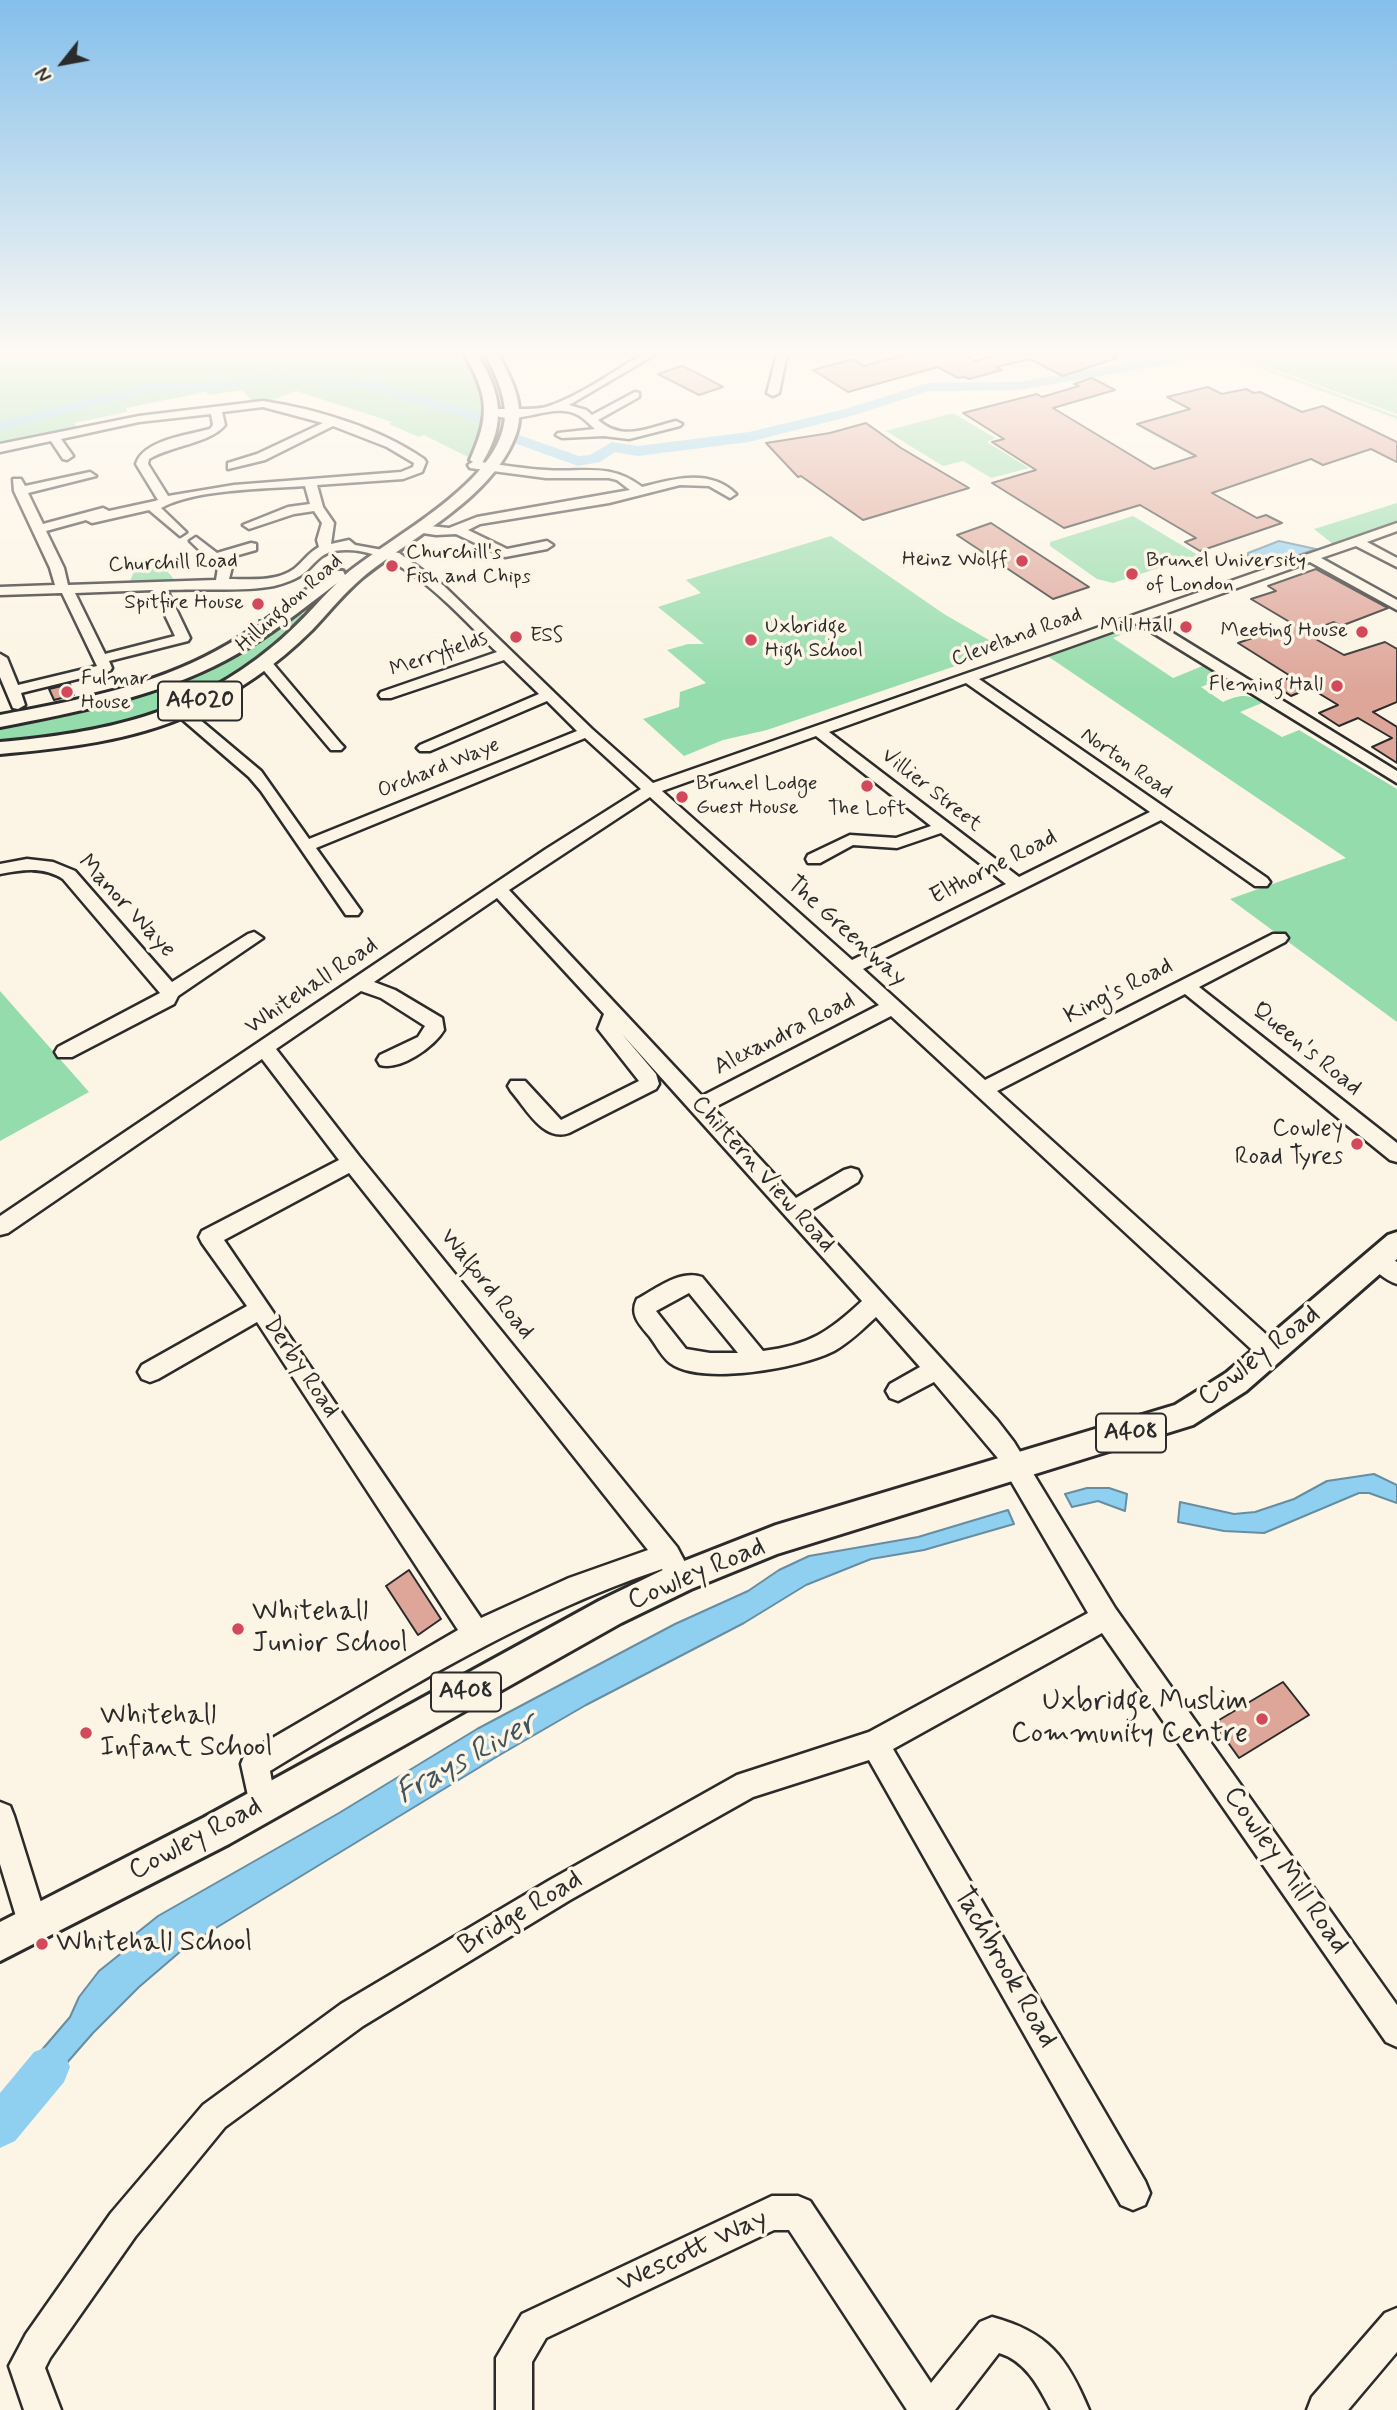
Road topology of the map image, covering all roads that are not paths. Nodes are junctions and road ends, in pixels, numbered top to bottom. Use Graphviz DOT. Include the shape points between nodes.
graph roads {
  1 [pos="143,466"];
  2 [pos="419,466"];
  3 [pos="480,466"];
  4 [pos="481,466"];
  5 [pos="492,466"];
  6 [pos="90,475"];
  7 [pos="310,482"];
  8 [pos="639,491"];
  9 [pos="730,494"];
  10 [pos="161,501"];
  11 [pos="317,507"];
  12 [pos="115,510"];
  13 [pos="92,519"];
  14 [pos="249,525"];
  15 [pos="1397,527"];
  16 [pos="38,529"];
  17 [pos="420,529"];
  18 [pos="460,531"];
  19 [pos="180,532"];
  20 [pos="196,541"];
  21 [pos="1358,542"];
  22 [pos="547,545"];
  23 [pos="251,547"];
  24 [pos="331,548"];
  25 [pos="372,550"];
  26 [pos="215,558"];
  27 [pos="1312,558"];
  28 [pos="1397,563"];
  29 [pos="222,583"];
  30 [pos="160,586"];
  31 [pos="66,588"];
  32 [pos="0,591"];
  33 [pos="1397,606"];
  34 [pos="1139,618"];
  35 [pos="270,624"];
  36 [pos="306,626"];
  37 [pos="506,654"];
  38 [pos="0,658"];
  39 [pos="265,663"];
  40 [pos="102,664"];
  41 [pos="968,678"];
  42 [pos="10,691"];
  43 [pos="386,695"];
  44 [pos="549,695"];
  45 [pos="181,711"];
  46 [pos="0,721"];
  47 [pos="819,731"];
  48 [pos="587,732"];
  49 [pos="336,747"];
  50 [pos="0,748"];
  51 [pos="425,748"];
  52 [pos="1397,778"];
  53 [pos="652,789"];
  54 [pos="1160,814"];
  55 [pos="943,827"];
  56 [pos="306,846"];
  57 [pos="814,859"];
  58 [pos="0,869"];
  59 [pos="1262,882"];
  60 [pos="1017,884"];
  61 [pos="499,890"];
  62 [pos="352,911"];
  63 [pos="254,938"];
  64 [pos="1279,938"];
  65 [pos="850,968"];
  66 [pos="360,984"];
  67 [pos="1185,985"];
  68 [pos="170,992"];
  69 [pos="892,1007"];
  70 [pos="614,1015"];
  71 [pos="264,1047"];
  72 [pos="65,1052"];
  73 [pos="387,1060"];
  74 [pos="518,1086"];
  75 [pos="983,1090"];
  76 [pos="700,1106"];
  77 [pos="1397,1154"];
  78 [pos="352,1162"];
  79 [pos="851,1176"];
  80 [pos="793,1210"];
  81 [pos="0,1227"];
  82 [pos="1391,1259"];
  83 [pos="877,1302"];
  84 [pos="261,1309"];
  85 [pos="1271,1353"];
  86 [pos="757,1360"];
  87 [pos="937,1369"];
  88 [pos="150,1372"];
  89 [pos="898,1391"];
  90 [pos="1028,1486"];
  91 [pos="674,1566"];
  92 [pos="1106,1617"];
  93 [pos="477,1635"];
  94 [pos="875,1744"];
  95 [pos="262,1804"];
  96 [pos="0,1816"];
  97 [pos="33,1925"];
  98 [pos="0,1941"];
  99 [pos="1397,2031"];
  100 [pos="1133,2193"];
  101 [pos="1397,2325"];
  102 [pos="43,2410"];
  103 [pos="514,2410"];
  104 [pos="928,2410"];
  105 [pos="933,2410"];
  106 [pos="1071,2410"];
  107 [pos="1325,2410"];
  1 -- 10 [label="street"];
  2 -- 7 [label="street" via="399,476"];
  3 -- 25 [label="main road, Hillingdon Road / A4020"];
  4 -- 17 [label="main road, Hillingdon Road / A4020"];
  5 -- 8 [label="street" via="546,474 609,474"];
  6 -- 16 [label="street" via="19,486"];
  7 -- 10 [label="street"];
  7 -- 11 [label="street"];
  8 -- 9 [label="street" via="696,481 718,485"];
  8 -- 18 [label="street" via="478,521"];
  10 -- 13 [label="street"];
  10 -- 19 [label="street" via="153,509"];
  11 -- 14 [label="street"];
  11 -- 24 [label="street" via="328,523 323,540"];
  12 -- 16 [label="street"];
  15 -- 21 [label="street, Cleveland Road"];
  16 -- 31 [label="street"];
  17 -- 18 [label="street" via="442,534"];
  17 -- 25 [label="main road, Hillingdon Road / A4020"];
  18 -- 22 [label="street" via="505,553"];
  20 -- 26 [label="street"];
  21 -- 27 [label="street, Cleveland Road"];
  21 -- 28 [label="street"];
  23 -- 26 [label="street"];
  24 -- 25 [label="street"];
  24 -- 29 [label="street, Churchill Road" via="314,555 298,572 273,582"];
  25 -- 35 [label="main road, Hillingdon Road / A4020"];
  25 -- 36 [label="main road, Hillingdon Road / A4020"];
  25 -- 37 [label="street, The Greenway" via="405,562 426,578"];
  26 -- 29 [label="street" via="225,567"];
  27 -- 33 [label="street"];
  27 -- 34 [label="street, Cleveland Road"];
  29 -- 30 [label="street, Churchill Road"];
  30 -- 31 [label="street, Churchill Road"];
  30 -- 40 [label="street" via="183,638"];
  31 -- 32 [label="street, Churchill Road"];
  31 -- 40 [label="street"];
  34 -- 41 [label="street, Cleveland Road"];
  34 -- 52 [label="street"];
  35 -- 36 [label="main road, A4020" via="302,614 310,618"];
  35 -- 46 [label="main road, Hillingdon Road / A4020" via="206,664 153,684 79,706"];
  36 -- 39 [label="main road, Hillingdon Road / A4020"];
  37 -- 43 [label="street, Merryfields"];
  37 -- 44 [label="street, The Greenway"];
  38 -- 42 [label="street"];
  39 -- 45 [label="main road, Hillingdon Road / A4020"];
  39 -- 49 [label="street"];
  40 -- 42 [label="street"];
  41 -- 47 [label="street, Cleveland Road"];
  41 -- 54 [label="street, Norton Road"];
  44 -- 48 [label="street, The Greenway"];
  44 -- 51 [label="street"];
  45 -- 50 [label="main road, Hillingdon Road / A4020" via="121,731"];
  45 -- 56 [label="street" via="255,774"];
  47 -- 53 [label="street, Cleveland Road"];
  47 -- 55 [label="street, Villier Street"];
  48 -- 53 [label="street, The Greenway"];
  48 -- 56 [label="street, Orchard Waye"];
  53 -- 61 [label="street, Whitehall Road"];
  53 -- 65 [label="street, The Greenway"];
  54 -- 59 [label="street, Norton Road"];
  54 -- 60 [label="street, Elthorne Road"];
  55 -- 57 [label="street" via="897,843 850,840"];
  55 -- 60 [label="street, Villier Street"];
  56 -- 62 [label="street"];
  58 -- 68 [label="street, Manor Waye" via="20,865 59,868 69,875"];
  60 -- 65 [label="street, Elthorne Road"];
  61 -- 66 [label="street, Whitehall Road"];
  61 -- 70 [label="street, Chiltern View Road"];
  63 -- 68 [label="street, Manor Waye"];
  64 -- 67 [label="street, King's Road"];
  65 -- 69 [label="street, The Greenway"];
  66 -- 71 [label="street, Whitehall Road"];
  66 -- 73 [label="street" via="388,994 435,1023 428,1040"];
  67 -- 75 [label="street, King's Road"];
  67 -- 77 [label="street, Queen's Road"];
  68 -- 72 [label="street, Manor Waye" via="167,999"];
  69 -- 75 [label="street, The Greenway"];
  69 -- 76 [label="street, Alexandra Road"];
  70 -- 74 [label="street" via="607,1029 649,1079 645,1088 557,1128"];
  70 -- 76 [label="street, Chiltern View Road"];
  71 -- 78 [label="street, Walford Road"];
  71 -- 81 [label="street, Whitehall Road"];
  75 -- 85 [label="street, The Greenway"];
  76 -- 80 [label="street, Chiltern View Road"];
  78 -- 84 [label="street, Derby Road" via="210,1237"];
  78 -- 91 [label="street, Walford Road"];
  79 -- 80 [label="street"];
  80 -- 83 [label="street, Chiltern View Road"];
  82 -- 85 [label="main road, Cowley Road / A408"];
  83 -- 86 [label="street" via="822,1346"];
  83 -- 87 [label="street, Chiltern View Road"];
  84 -- 88 [label="street"];
  84 -- 93 [label="street, Derby Road"];
  85 -- 90 [label="main road, Cowley Road / A408" via="1183,1416"];
  86 -- 86 [label="street" via="713,1363 682,1359 645,1314 645,1306 680,1286 695,1284"];
  87 -- 89 [label="street"];
  87 -- 90 [label="street, Chiltern View Road" via="989,1427"];
  90 -- 91 [label="main road, Cowley Road / A408"];
  90 -- 92 [label="street, Cowley Mill Road"];
  91 -- 93 [label="street" via="576,1587"];
  91 -- 95 [label="main road, Cowley Road / A408" via="610,1612"];
  92 -- 94 [label="street, Bridge Road"];
  92 -- 99 [label="street, Cowley Mill Road"];
  93 -- 95 [label="street" via="255,1764"];
  94 -- 100 [label="street, Tachbrook Road"];
  94 -- 102 [label="street, Bridge Road" via="747,1785 560,1890 352,2015 214,2116 123,2225 38,2346 27,2366"];
  95 -- 97 [label="main road, Cowley Road / A408"];
  96 -- 97 [label="street"];
  97 -- 98 [label="main road, Cowley Road / A408"];
  101 -- 107 [label="street"];
  103 -- 104 [label="street, Wescott Way" via="514,2358 534,2326 772,2213 798,2213"];
  105 -- 106 [label="street" via="992,2334 1013,2339 1040,2356"];
}
